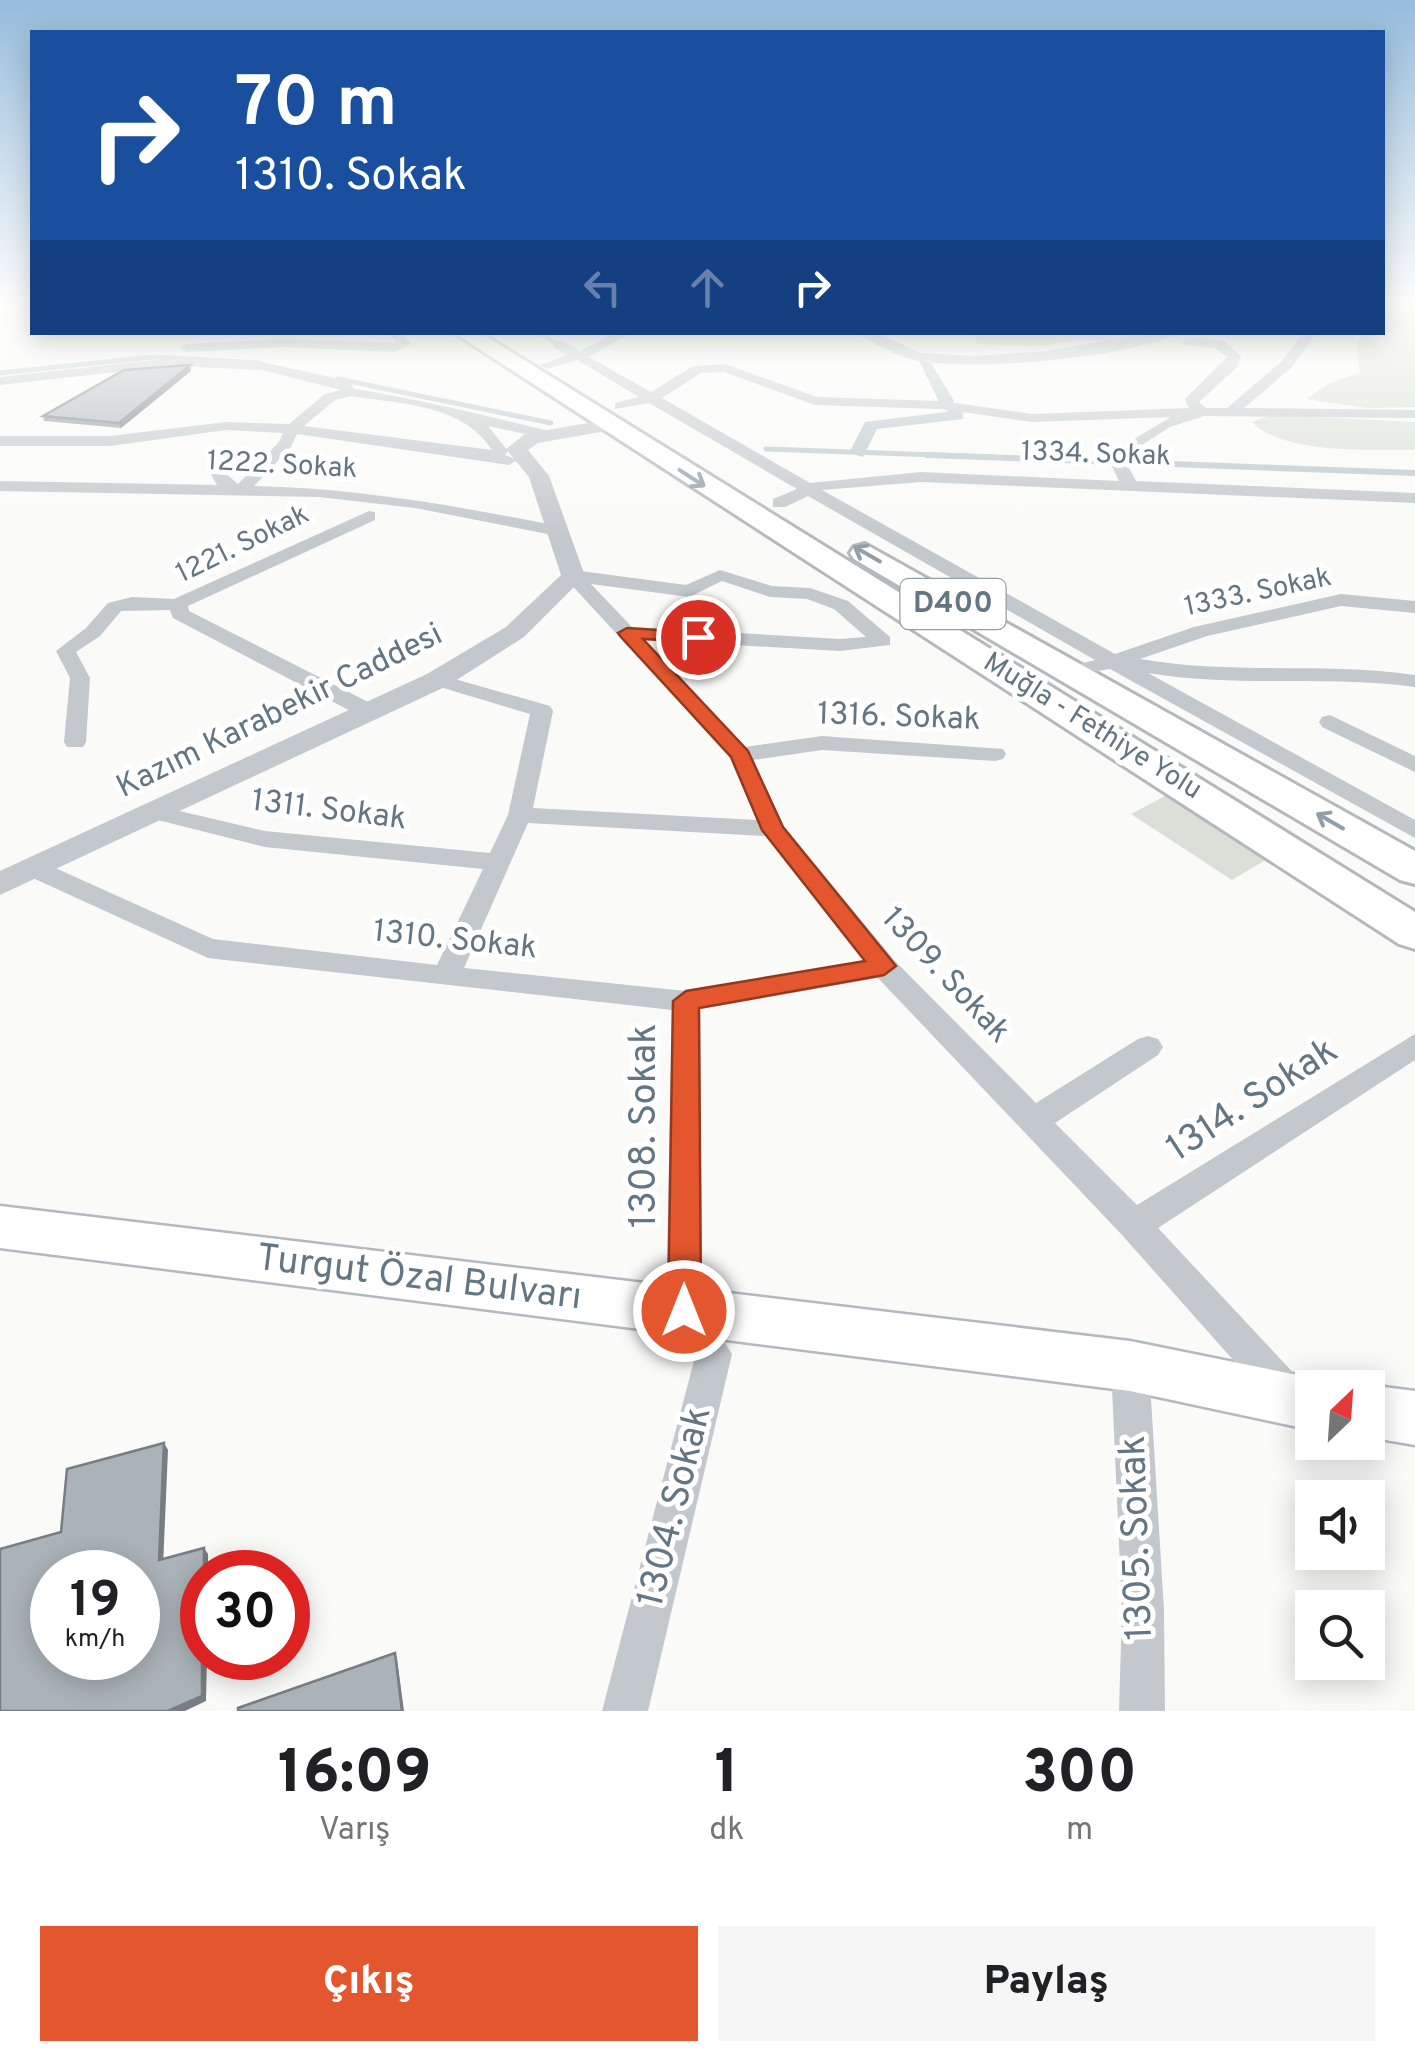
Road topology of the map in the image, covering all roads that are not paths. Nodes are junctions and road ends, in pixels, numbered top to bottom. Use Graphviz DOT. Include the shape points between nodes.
graph roads {
  1 [pos="337,383"];
  2 [pos="570,383"];
  3 [pos="592,383"];
  4 [pos="603,383"];
  5 [pos="674,383"];
  6 [pos="765,383"];
  7 [pos="1211,383"];
  8 [pos="1265,383"];
  9 [pos="351,392"];
  10 [pos="628,410"];
  11 [pos="1233,410"];
  12 [pos="1203,412"];
  13 [pos="1415,414"];
  14 [pos="464,415"];
  15 [pos="292,430"];
  16 [pos="548,435"];
  17 [pos="0,441"];
  18 [pos="239,452"];
  19 [pos="295,454"];
  20 [pos="493,458"];
  21 [pos="523,462"];
  22 [pos="1122,471"];
  23 [pos="0,486"];
  24 [pos="266,490"];
  25 [pos="240,491"];
  26 [pos="794,496"];
  27 [pos="1415,498"];
  28 [pos="369,516"];
  29 [pos="558,531"];
  30 [pos="572,576"];
  31 [pos="178,604"];
  32 [pos="1415,608"];
  33 [pos="627,633"];
  34 [pos="1116,661"];
  35 [pos="1071,672"];
  36 [pos="437,680"];
  37 [pos="1415,682"];
  38 [pos="370,712"];
  39 [pos="1330,722"];
  40 [pos="75,742"];
  41 [pos="995,754"];
  42 [pos="740,755"];
  43 [pos="1415,766"];
  44 [pos="154,812"];
  45 [pos="520,815"];
  46 [pos="773,830"];
  47 [pos="1415,830"];
  48 [pos="498,862"];
  49 [pos="34,868"];
  50 [pos="1415,870"];
  51 [pos="0,884"];
  52 [pos="1415,933"];
  53 [pos="884,966"];
  54 [pos="446,976"];
  55 [pos="686,1001"];
  56 [pos="1415,1044"];
  57 [pos="1148,1047"];
  58 [pos="1033,1121"];
  59 [pos="1134,1225"];
  60 [pos="0,1227"];
  61 [pos="684,1311"];
  62 [pos="1130,1366"];
  63 [pos="1295,1394"];
  64 [pos="1295,1401"];
  65 [pos="1385,1414"];
  66 [pos="1415,1418"];
  67 [pos="625,1711"];
  68 [pos="1142,1711"];
  1 -- 9 [label="street"];
  2 -- 10 [label="highway, Muğla - Fethiye Yolu / D400"];
  3 -- 10 [label="highway, Muğla - Fethiye Yolu / D400"];
  4 -- 10 [label="street"];
  5 -- 10 [label="street"];
  6 -- 12 [label="street" via="815,401 1032,418"];
  7 -- 12 [label="street" via="1190,402"];
  8 -- 11 [label="street"];
  9 -- 14 [label="street"];
  9 -- 15 [label="street" via="330,398"];
  10 -- 16 [label="street"];
  10 -- 26 [label="highway, Muğla - Fethiye Yolu / D400"];
  10 -- 52 [label="highway, Muğla - Fethiye Yolu / D400, one-way"];
  11 -- 12 [label="street"];
  11 -- 13 [label="street"];
  12 -- 22 [label="street" via="1165,424"];
  14 -- 16 [label="street"];
  14 -- 20 [label="street" via="496,440 500,450"];
  15 -- 17 [label="street" via="226,426 110,440"];
  15 -- 20 [label="street"];
  15 -- 25 [label="street"];
  16 -- 21 [label="street" via="522,442 516,449"];
  18 -- 25 [label="street" via="218,473"];
  19 -- 24 [label="street"];
  20 -- 21 [label="street"];
  21 -- 29 [label="street" via="539,476"];
  22 -- 26 [label="street, 1334. Sokak" via="921,476 822,484"];
  22 -- 27 [label="street, 1334. Sokak"];
  23 -- 25 [label="street, 1222. Sokak"];
  24 -- 25 [label="street, 1222. Sokak"];
  24 -- 29 [label="street, 1222. Sokak" via="415,503"];
  26 -- 34 [label="street"];
  35 -- 26 [label="highway, Muğla - Fethiye Yolu / D400, one-way"];
  28 -- 31 [label="street, 1221. Sokak"];
  29 -- 30 [label="street"];
  30 -- 33 [label="street, 1309. Sokak"];
  30 -- 33 [label="street" via="690,591 720,575 842,606 884,640 840,645"];
  30 -- 36 [label="street, Kazım Karabekir Caddesi" via="514,632"];
  31 -- 38 [label="street, 1221. Sokak" via="180,614"];
  31 -- 40 [label="street" via="157,608 134,601 112,608 88,636 71,644 66,651 80,678"];
  32 -- 34 [label="street, 1333. Sokak" via="1341,600 1201,630"];
  33 -- 42 [label="street, 1309. Sokak"];
  34 -- 35 [label="street, 1333. Sokak"];
  34 -- 37 [label="street" via="1174,671 1356,673"];
  34 -- 47 [label="street"];
  50 -- 35 [label="highway, Muğla - Fethiye Yolu / D400, one-way"];
  36 -- 38 [label="street, Kazım Karabekir Caddesi"];
  36 -- 45 [label="street" via="542,711"];
  38 -- 44 [label="street, Kazım Karabekir Caddesi"];
  39 -- 43 [label="street"];
  41 -- 42 [label="street, 1316. Sokak" via="822,744"];
  42 -- 46 [label="street, 1309. Sokak"];
  44 -- 48 [label="street, 1311. Sokak" via="265,839"];
  44 -- 49 [label="street, Kazım Karabekir Caddesi"];
  45 -- 46 [label="street"];
  45 -- 48 [label="street"];
  46 -- 53 [label="street, 1309. Sokak"];
  48 -- 54 [label="street"];
  49 -- 51 [label="street, Kazım Karabekir Caddesi"];
  49 -- 54 [label="street, 1310. Sokak" via="208,948"];
  53 -- 55 [label="street, 1310. Sokak"];
  53 -- 58 [label="street, 1309. Sokak"];
  54 -- 55 [label="street, 1310. Sokak"];
  55 -- 61 [label="street, 1308. Sokak"];
  56 -- 59 [label="street, 1314. Sokak"];
  57 -- 58 [label="street"];
  58 -- 59 [label="street, 1309. Sokak"];
  59 -- 63 [label="street, 1309. Sokak"];
  60 -- 61 [label="main road, Turgut Özal Bulvarı"];
  61 -- 62 [label="main road, Turgut Özal Bulvarı"];
  61 -- 67 [label="street, 1304. Sokak" via="714,1354"];
  62 -- 64 [label="main road, Turgut Özal Bulvarı"];
  62 -- 68 [label="street, 1305. Sokak"];
  65 -- 66 [label="main road"];
}
